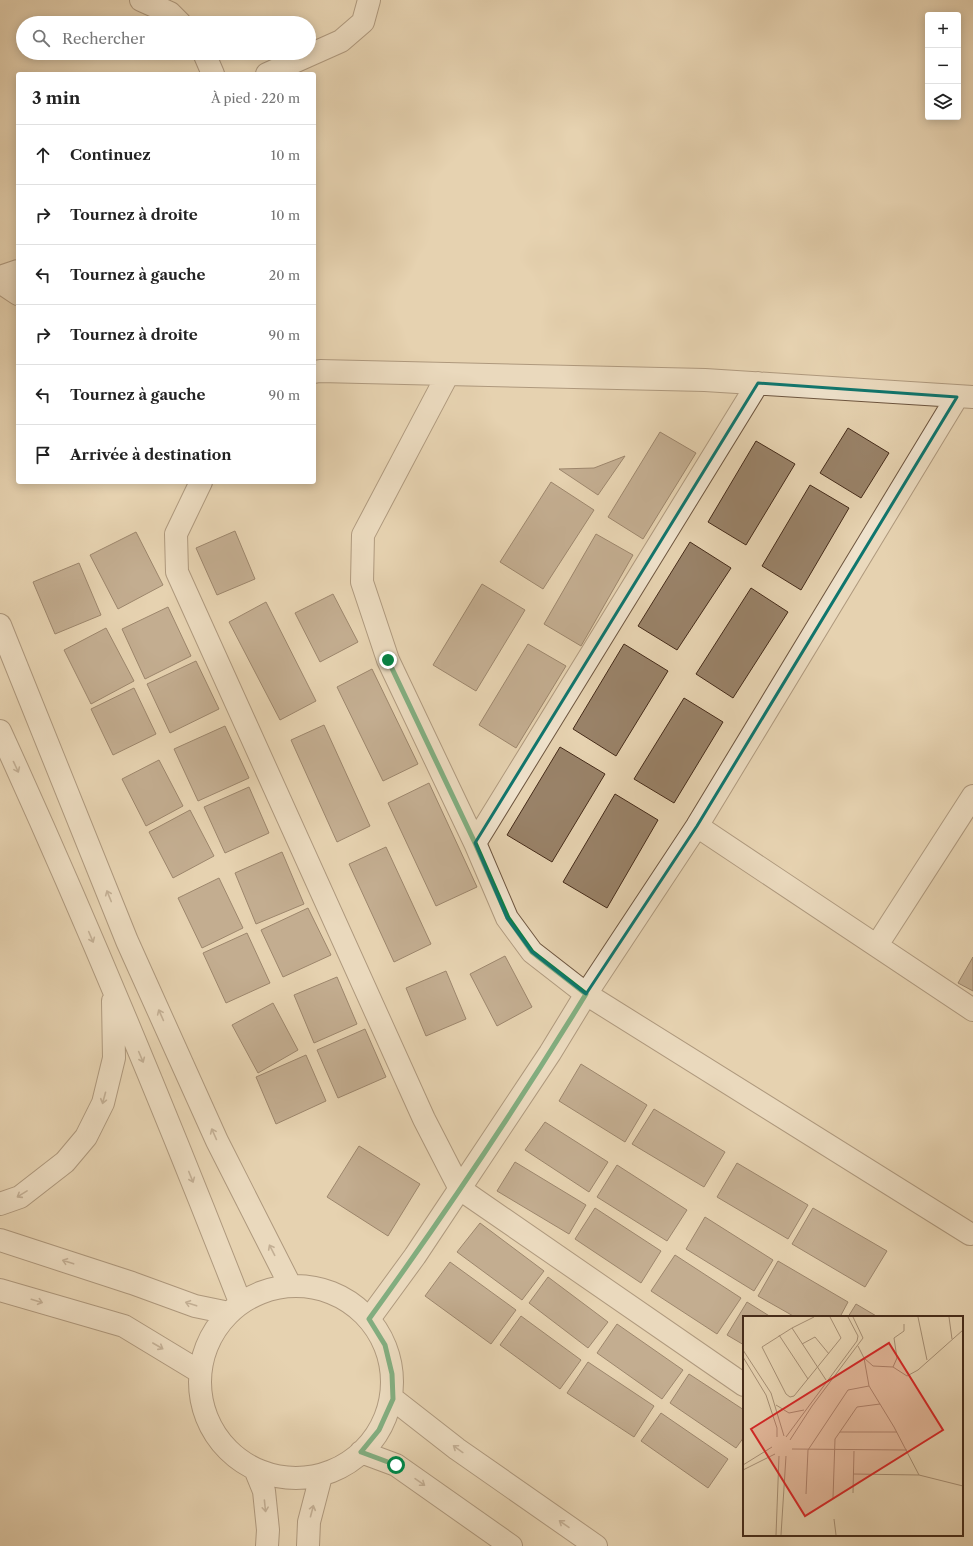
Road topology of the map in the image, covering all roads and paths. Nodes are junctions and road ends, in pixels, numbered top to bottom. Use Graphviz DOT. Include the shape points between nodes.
graph roads {
  1 [pos="141,0"];
  2 [pos="369,0"];
  3 [pos="173,16"];
  4 [pos="316,52"];
  5 [pos="207,60"];
  6 [pos="298,60"];
  7 [pos="211,72"];
  8 [pos="271,72"];
  9 [pos="16,272"];
  10 [pos="0,277"];
  11 [pos="0,282"];
  12 [pos="16,293"];
  13 [pos="316,372"];
  14 [pos="448,374"];
  15 [pos="758,383"];
  16 [pos="965,397"];
  17 [pos="201,484"];
  18 [pos="0,625"];
  19 [pos="0,731"];
  20 [pos="973,796"];
  21 [pos="697,826"];
  22 [pos="475,843"];
  23 [pos="877,945"];
  24 [pos="113,990"];
  25 [pos="586,994"];
  26 [pos="973,1010"];
  27 [pos="460,1188"];
  28 [pos="0,1204"];
  29 [pos="970,1234"];
  30 [pos="0,1240"];
  31 [pos="290,1285"];
  32 [pos="0,1290"];
  33 [pos="235,1308"];
  34 [pos="369,1319"];
  35 [pos="200,1372"];
  36 [pos="743,1384"];
  37 [pos="393,1399"];
  38 [pos="361,1452"];
  39 [pos="255,1469"];
  40 [pos="321,1476"];
  41 [pos="267,1546"];
  42 [pos="308,1546"];
  43 [pos="511,1546"];
  44 [pos="596,1546"];
  1 -- 3 [label="street"];
  2 -- 4 [label="street" via="363,22 341,41"];
  5 -- 7 [label="street"];
  6 -- 8 [label="street"];
  9 -- 10 [label="street"];
  11 -- 12 [label="street"];
  13 -- 14 [label="street"];
  14 -- 15 [label="street"];
  14 -- 22 [label="street" via="363,535 362,582 388,660"];
  15 -- 16 [label="street"];
  15 -- 22 [label="street"];
  16 -- 21 [label="street"];
  17 -- 27 [label="street" via="176,534 177,572 424,1119"];
  31 -- 18 [label="street, one-way" via="217,1141 127,940"];
  19 -- 24 [label="street, one-way" via="46,831"];
  20 -- 23 [label="street"];
  21 -- 23 [label="street"];
  21 -- 25 [label="street"];
  22 -- 25 [label="street" via="508,918 532,952"];
  23 -- 26 [label="street"];
  24 -- 28 [label="street, one-way" via="114,1058 103,1103 86,1137 66,1162 20,1197"];
  24 -- 33 [label="street, one-way" via="190,1174"];
  25 -- 27 [label="street"];
  25 -- 29 [label="street"];
  27 -- 34 [label="street"];
  27 -- 36 [label="street"];
  33 -- 30 [label="street, one-way" via="195,1306"];
  31 -- 33 [label="street" via="264,1291"];
  31 -- 34 [label="street" via="320,1288 340,1296"];
  32 -- 35 [label="street, one-way" via="124,1326"];
  33 -- 35 [label="street" via="221,1320"];
  34 -- 37 [label="street" via="385,1345 392,1374"];
  35 -- 39 [label="street" via="201,1402 212,1430 230,1453"];
  37 -- 38 [label="street" via="379,1430"];
  44 -- 37 [label="street, one-way" via="458,1449"];
  38 -- 40 [label="street"];
  38 -- 43 [label="street, one-way" via="396,1465"];
  39 -- 40 [label="street" via="286,1480"];
  39 -- 41 [label="street, one-way" via="264,1491"];
  42 -- 40 [label="street, one-way" via="309,1522"];
}
